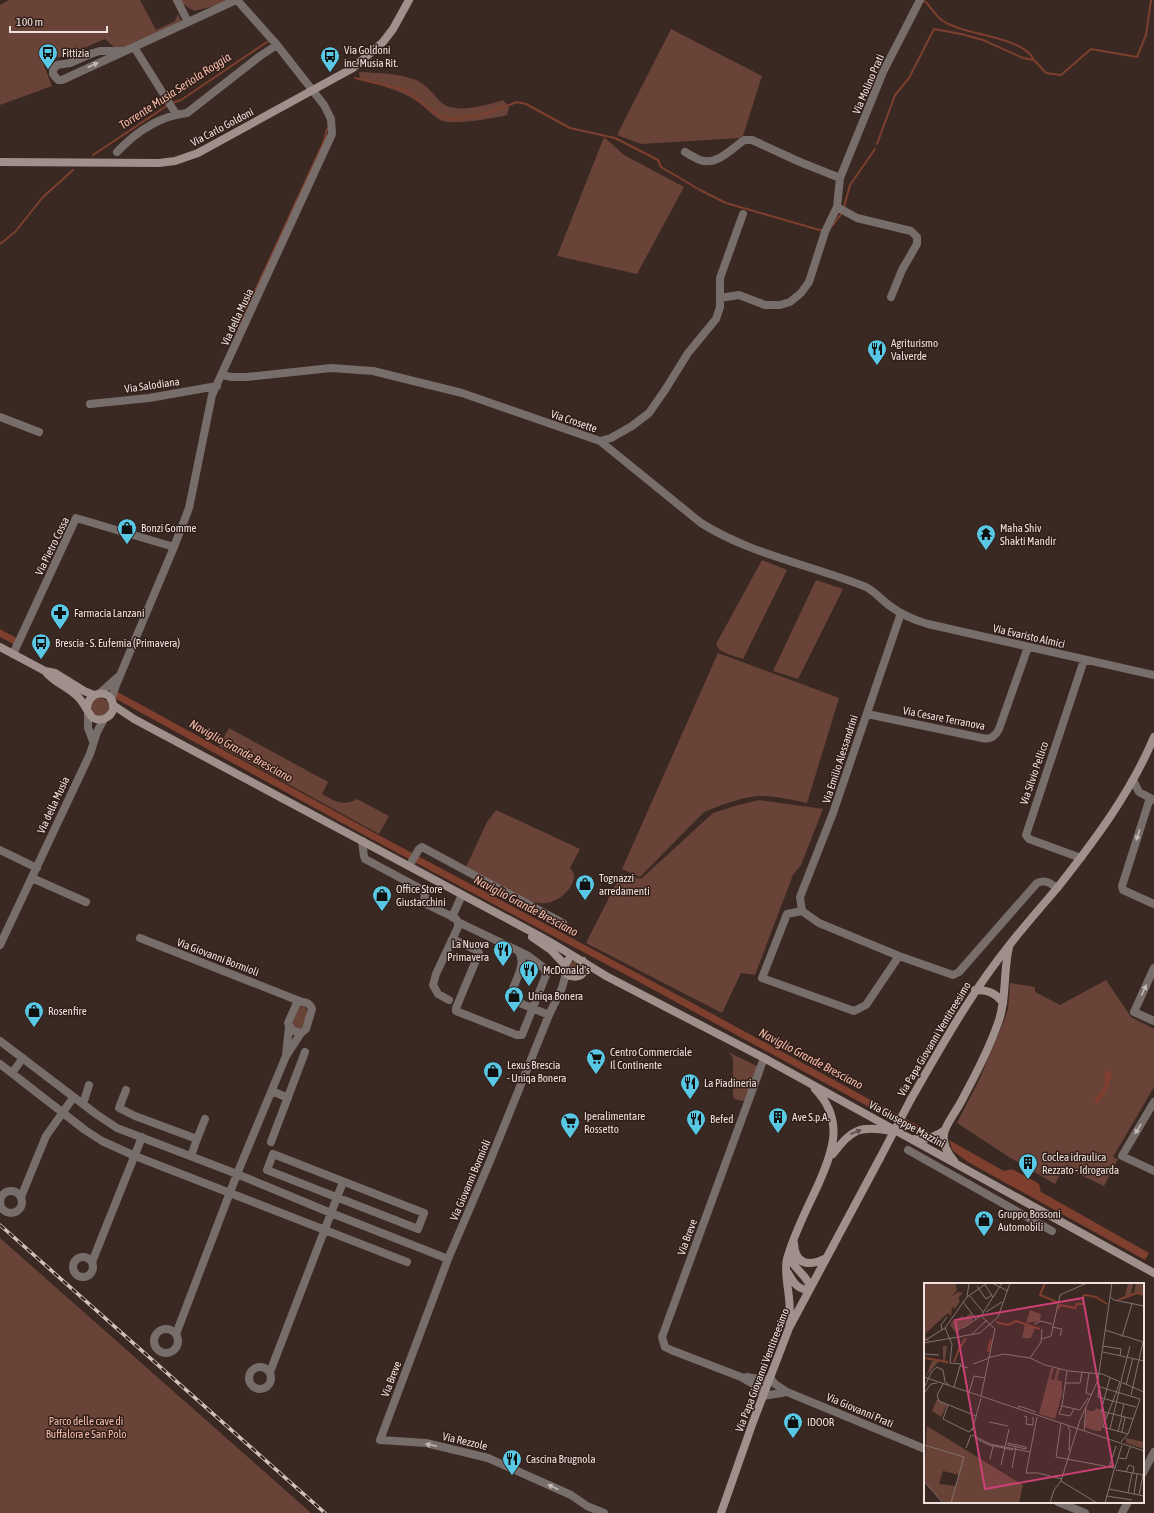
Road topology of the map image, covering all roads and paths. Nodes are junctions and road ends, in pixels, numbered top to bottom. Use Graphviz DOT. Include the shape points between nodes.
graph roads {
  1 [pos="177,0"];
  2 [pos="236,0"];
  3 [pos="410,0"];
  4 [pos="919,2"];
  5 [pos="188,22"];
  6 [pos="277,45"];
  7 [pos="134,47"];
  8 [pos="125,51"];
  9 [pos="313,90"];
  10 [pos="176,114"];
  11 [pos="117,152"];
  12 [pos="685,152"];
  13 [pos="0,162"];
  14 [pos="840,178"];
  15 [pos="837,207"];
  16 [pos="743,214"];
  17 [pos="891,297"];
  18 [pos="720,298"];
  19 [pos="222,375"];
  20 [pos="217,386"];
  21 [pos="90,404"];
  22 [pos="0,417"];
  23 [pos="39,432"];
  24 [pos="600,441"];
  25 [pos="174,547"];
  26 [pos="901,613"];
  27 [pos="0,646"];
  28 [pos="1028,647"];
  29 [pos="13,654"];
  30 [pos="1084,660"];
  31 [pos="45,671"];
  32 [pos="122,672"];
  33 [pos="1154,675"];
  34 [pos="97,694"];
  35 [pos="112,703"];
  36 [pos="87,710"];
  37 [pos="867,714"];
  38 [pos="106,718"];
  39 [pos="134,720"];
  40 [pos="1154,736"];
  41 [pos="93,741"];
  42 [pos="1133,780"];
  43 [pos="1139,792"];
  44 [pos="1125,794"];
  45 [pos="1152,799"];
  46 [pos="362,842"];
  47 [pos="0,850"];
  48 [pos="1080,858"];
  49 [pos="411,864"];
  50 [pos="36,868"];
  51 [pos="32,878"];
  52 [pos="1057,888"];
  53 [pos="462,895"];
  54 [pos="86,902"];
  55 [pos="1154,904"];
  56 [pos="802,911"];
  57 [pos="503,917"];
  58 [pos="455,919"];
  59 [pos="564,922"];
  60 [pos="140,938"];
  61 [pos="453,938"];
  62 [pos="1011,943"];
  63 [pos="0,944"];
  64 [pos="519,952"];
  65 [pos="899,956"];
  66 [pos="579,959"];
  67 [pos="534,961"];
  68 [pos="522,963"];
  69 [pos="565,968"];
  70 [pos="1154,968"];
  71 [pos="579,976"];
  72 [pos="606,976"];
  73 [pos="975,990"];
  74 [pos="560,995"];
  75 [pos="449,1000"];
  76 [pos="299,1003"];
  77 [pos="1003,1003"];
  78 [pos="532,1009"];
  79 [pos="549,1015"];
  80 [pos="1154,1021"];
  81 [pos="289,1027"];
  82 [pos="301,1033"];
  83 [pos="1,1041"];
  84 [pos="305,1052"];
  85 [pos="286,1056"];
  86 [pos="23,1058"];
  87 [pos="764,1058"];
  88 [pos="0,1064"];
  89 [pos="12,1073"];
  90 [pos="809,1083"];
  91 [pos="89,1085"];
  92 [pos="126,1090"];
  93 [pos="272,1091"];
  94 [pos="73,1098"];
  95 [pos="288,1098"];
  96 [pos="1154,1102"];
  97 [pos="83,1104"];
  98 [pos="62,1113"];
  99 [pos="205,1119"];
  100 [pos="945,1130"];
  101 [pos="900,1132"];
  102 [pos="142,1137"];
  103 [pos="908,1137"];
  104 [pos="197,1139"];
  105 [pos="272,1142"];
  106 [pos="908,1150"];
  107 [pos="135,1156"];
  108 [pos="191,1156"];
  109 [pos="829,1159"];
  110 [pos="956,1164"];
  111 [pos="1154,1171"];
  112 [pos="237,1174"];
  113 [pos="343,1182"];
  114 [pos="230,1193"];
  115 [pos="21,1197"];
  116 [pos="337,1197"];
  117 [pos="1022,1200"];
  118 [pos="1016,1211"];
  119 [pos="331,1213"];
  120 [pos="1052,1217"];
  121 [pos="325,1230"];
  122 [pos="794,1240"];
  123 [pos="790,1250"];
  124 [pos="826,1258"];
  125 [pos="448,1259"];
  126 [pos="92,1262"];
  127 [pos="407,1262"];
  128 [pos="787,1270"];
  129 [pos="1154,1273"];
  130 [pos="809,1288"];
  131 [pos="789,1328"];
  132 [pos="176,1334"];
  133 [pos="270,1372"];
  134 [pos="741,1377"];
  135 [pos="770,1378"];
  136 [pos="787,1392"];
  137 [pos="763,1396"];
  138 [pos="380,1440"];
  139 [pos="924,1449"];
  140 [pos="1154,1452"];
  141 [pos="1144,1472"];
  142 [pos="1060,1503"];
  143 [pos="1127,1503"];
  144 [pos="604,1513"];
  145 [pos="721,1513"];
  146 [pos="1085,1513"];
  147 [pos="1122,1513"];
  1 -- 5 [label="street"];
  2 -- 5 [label="street"];
  2 -- 6 [label="street, Via della Musia"];
  3 -- 9 [label="street, Via Carlo Goldoni" via="394,29 378,46 352,68"];
  4 -- 14 [label="street, Via Molino Prati" via="883,72"];
  5 -- 7 [label="street"];
  6 -- 9 [label="street, Via della Musia"];
  6 -- 10 [label="street" via="187,113"];
  7 -- 8 [label="street"];
  7 -- 10 [label="street"];
  8 -- 8 [label="street, one-way" via="93,53 70,63 57,65 53,74 58,80 62,80"];
  9 -- 13 [label="street, Via Carlo Goldoni" via="212,147 175,161 142,164"];
  9 -- 19 [label="street, Via della Musia" via="331,118 330,140"];
  10 -- 11 [label="street" via="137,132"];
  12 -- 14 [label="street" via="700,160 711,161 748,139"];
  14 -- 15 [label="street, Via Molino Prati"];
  15 -- 17 [label="street" via="857,218 911,231 917,237 917,244 902,270"];
  15 -- 18 [label="street, Via Molino Prati" via="809,282 790,302 765,305 739,295"];
  16 -- 18 [label="street" via="720,278"];
  18 -- 24 [label="street" via="716,319 688,353 649,413 611,438"];
  19 -- 20 [label="street, Via della Musia"];
  19 -- 24 [label="street, Via Crosette" via="246,377 331,368 373,371 462,392"];
  20 -- 21 [label="street, Via Salodiana" via="149,398"];
  20 -- 25 [label="street, Via della Musia" via="212,395 189,508"];
  22 -- 23 [label="street"];
  24 -- 26 [label="street, Via Crosette" via="714,532 761,552 867,588"];
  25 -- 29 [label="street, Via Pietro Cossa" via="76,518"];
  25 -- 32 [label="street, Via della Musia"];
  26 -- 28 [label="street, Via Evaristo Almici" via="913,620"];
  26 -- 37 [label="street, Via Emilio Alessandrini"];
  27 -- 29 [label="street"];
  28 -- 30 [label="street, Via Evaristo Almici"];
  28 -- 37 [label="street, Via Cesare Terranova" via="999,729 990,738"];
  29 -- 31 [label="street"];
  30 -- 33 [label="street, Via Evaristo Almici"];
  30 -- 48 [label="street, Via Silvio Pellico" via="1026,835 1029,839"];
  31 -- 34 [label="street" via="56,673 84,691"];
  31 -- 36 [label="street" via="52,679 73,692"];
  32 -- 34 [label="street, Via della Musia"];
  32 -- 35 [label="street, Via della Musia"];
  34 -- 35 [label="street" via="108,696"];
  34 -- 36 [label="street" via="88,701"];
  35 -- 38 [label="street" via="112,711"];
  35 -- 39 [label="street"];
  36 -- 38 [label="street" via="96,719"];
  36 -- 41 [label="street" via="88,728"];
  37 -- 56 [label="street, Via Emilio Alessandrini" via="833,813 800,897"];
  38 -- 39 [label="street"];
  38 -- 41 [label="street, Via della Musia"];
  39 -- 46 [label="street"];
  40 -- 42 [label="street, Via Papa Giovanni Ventitreesimo"];
  41 -- 50 [label="street, Via della Musia"];
  42 -- 43 [label="street"];
  42 -- 44 [label="street, Via Papa Giovanni Ventitreesimo"];
  43 -- 44 [label="street"];
  43 -- 45 [label="street"];
  44 -- 48 [label="street, Via Papa Giovanni Ventitreesimo"];
  45 -- 55 [label="street, one-way" via="1122,886 1123,890"];
  46 -- 49 [label="street"];
  46 -- 58 [label="street" via="365,859 423,890 426,904"];
  47 -- 50 [label="street"];
  48 -- 52 [label="street, Via Papa Giovanni Ventitreesimo"];
  49 -- 53 [label="street"];
  49 -- 59 [label="street" via="418,851 424,848"];
  50 -- 51 [label="street, Via della Musia"];
  51 -- 54 [label="street"];
  51 -- 63 [label="street, Via della Musia"];
  52 -- 62 [label="street, Via Papa Giovanni Ventitreesimo"];
  52 -- 65 [label="street" via="1047,881 1037,883 956,974 949,975"];
  53 -- 57 [label="street"];
  53 -- 58 [label="street"];
  56 -- 65 [label="street" via="819,923"];
  56 -- 65 [label="street" via="787,914 762,978 854,1012 868,1003"];
  57 -- 66 [label="street, Via Giuseppe Mazzini"];
  57 -- 69 [label="street" via="551,950"];
  58 -- 61 [label="street" via="458,927"];
  58 -- 64 [label="street"];
  60 -- 76 [label="street, Via Giovanni Bormioli"];
  61 -- 75 [label="street" via="433,985 438,994"];
  61 -- 78 [label="street" via="478,950 479,953 456,1008 458,1012 520,1036"];
  62 -- 73 [label="street, Via Papa Giovanni Ventitreesimo"];
  62 -- 77 [label="street" via="1005,966"];
  64 -- 67 [label="street"];
  64 -- 68 [label="street"];
  66 -- 69 [label="street" via="568,960"];
  66 -- 71 [label="street" via="585,967"];
  66 -- 72 [label="street, Via Giuseppe Mazzini"];
  67 -- 68 [label="street"];
  67 -- 78 [label="street" via="546,972"];
  68 -- 78 [label="street" via="510,997 512,1001"];
  69 -- 71 [label="street" via="571,977"];
  69 -- 74 [label="street"];
  80 -- 70 [label="street, one-way" via="1134,1012"];
  71 -- 72 [label="street, Via Giuseppe Mazzini"];
  71 -- 74 [label="street"];
  72 -- 87 [label="street, Via Giuseppe Mazzini"];
  73 -- 77 [label="street" via="994,993"];
  73 -- 124 [label="street, Via Papa Giovanni Ventitreesimo, bridge" via="911,1099"];
  74 -- 79 [label="street, Via Giovanni Bormioli"];
  76 -- 81 [label="street, Via Giovanni Bormioli" via="288,1024"];
  76 -- 82 [label="street, Via Giovanni Bormioli" via="309,1004 313,1012 306,1029"];
  77 -- 100 [label="street" via="984,1056"];
  78 -- 79 [label="street"];
  79 -- 125 [label="street, Via Giovanni Bormioli"];
  81 -- 82 [label="street"];
  81 -- 85 [label="street, Via Giovanni Bormioli"];
  82 -- 85 [label="street, Via Giovanni Bormioli"];
  83 -- 86 [label="street"];
  84 -- 95 [label="street"];
  85 -- 93 [label="street, Via Giovanni Bormioli"];
  86 -- 89 [label="street"];
  86 -- 94 [label="street"];
  87 -- 90 [label="street, Via Giuseppe Mazzini"];
  87 -- 134 [label="street, Via Breve" via="662,1337 666,1347 671,1350"];
  88 -- 89 [label="street"];
  89 -- 98 [label="street"];
  90 -- 101 [label="street, Via Giuseppe Mazzini"];
  90 -- 109 [label="street" via="824,1100 833,1120 834,1139"];
  91 -- 97 [label="street"];
  92 -- 104 [label="street" via="119,1108"];
  93 -- 95 [label="street"];
  93 -- 112 [label="street, Via Giovanni Bormioli"];
  94 -- 97 [label="street"];
  94 -- 98 [label="street"];
  95 -- 105 [label="street"];
  96 -- 111 [label="street, one-way" via="1122,1156"];
  97 -- 102 [label="street" via="117,1128"];
  98 -- 107 [label="street" via="102,1141"];
  98 -- 115 [label="street" via="46,1136"];
  99 -- 104 [label="street"];
  100 -- 103 [label="street" via="939,1135 924,1139"];
  100 -- 110 [label="street" via="947,1152"];
  101 -- 103 [label="street, Via Giuseppe Mazzini"];
  109 -- 101 [label="street, one-way" via="844,1139 856,1131 874,1128"];
  102 -- 107 [label="street"];
  102 -- 108 [label="street"];
  103 -- 110 [label="street, Via Giuseppe Mazzini"];
  104 -- 108 [label="street"];
  106 -- 118 [label="street"];
  107 -- 114 [label="street"];
  107 -- 126 [label="street"];
  108 -- 112 [label="street"];
  109 -- 122 [label="street"];
  110 -- 117 [label="street, Via Giuseppe Mazzini"];
  112 -- 114 [label="street, Via Giovanni Bormioli"];
  112 -- 119 [label="street"];
  113 -- 116 [label="street"];
  113 -- 116 [label="street" via="273,1154 267,1170"];
  113 -- 116 [label="street" via="424,1213 418,1229"];
  114 -- 121 [label="street"];
  114 -- 132 [label="street, Via Giovanni Bormioli"];
  116 -- 119 [label="street"];
  117 -- 118 [label="street"];
  117 -- 120 [label="street, Via Giuseppe Mazzini"];
  118 -- 120 [label="street" via="1048,1231"];
  119 -- 121 [label="street"];
  119 -- 125 [label="street"];
  120 -- 129 [label="street, Via Giuseppe Mazzini"];
  121 -- 127 [label="street"];
  121 -- 133 [label="street"];
  122 -- 123 [label="street"];
  122 -- 124 [label="street" via="796,1256 802,1262 814,1264"];
  123 -- 128 [label="street" via="786,1260"];
  123 -- 130 [label="street" via="792,1264 807,1278"];
  124 -- 130 [label="street, Via Papa Giovanni Ventitreesimo"];
  125 -- 138 [label="street, Via Breve"];
  128 -- 130 [label="street" via="795,1285 801,1289"];
  128 -- 131 [label="street"];
  130 -- 131 [label="street, Via Papa Giovanni Ventitreesimo"];
  131 -- 135 [label="street, Via Papa Giovanni Ventitreesimo"];
  134 -- 135 [label="street" via="764,1380"];
  134 -- 137 [label="street" via="760,1389"];
  135 -- 136 [label="street, Via Giovanni Prati"];
  135 -- 137 [label="street, Via Papa Giovanni Ventitreesimo"];
  136 -- 137 [label="street"];
  136 -- 139 [label="street, Via Giovanni Prati"];
  137 -- 145 [label="street, Via Papa Giovanni Ventitreesimo"];
  144 -- 138 [label="street, Via Rezzole, one-way" via="571,1495 488,1458 426,1443"];
  140 -- 141 [label="street"];
  142 -- 146 [label="street"];
  143 -- 147 [label="street"];
}
